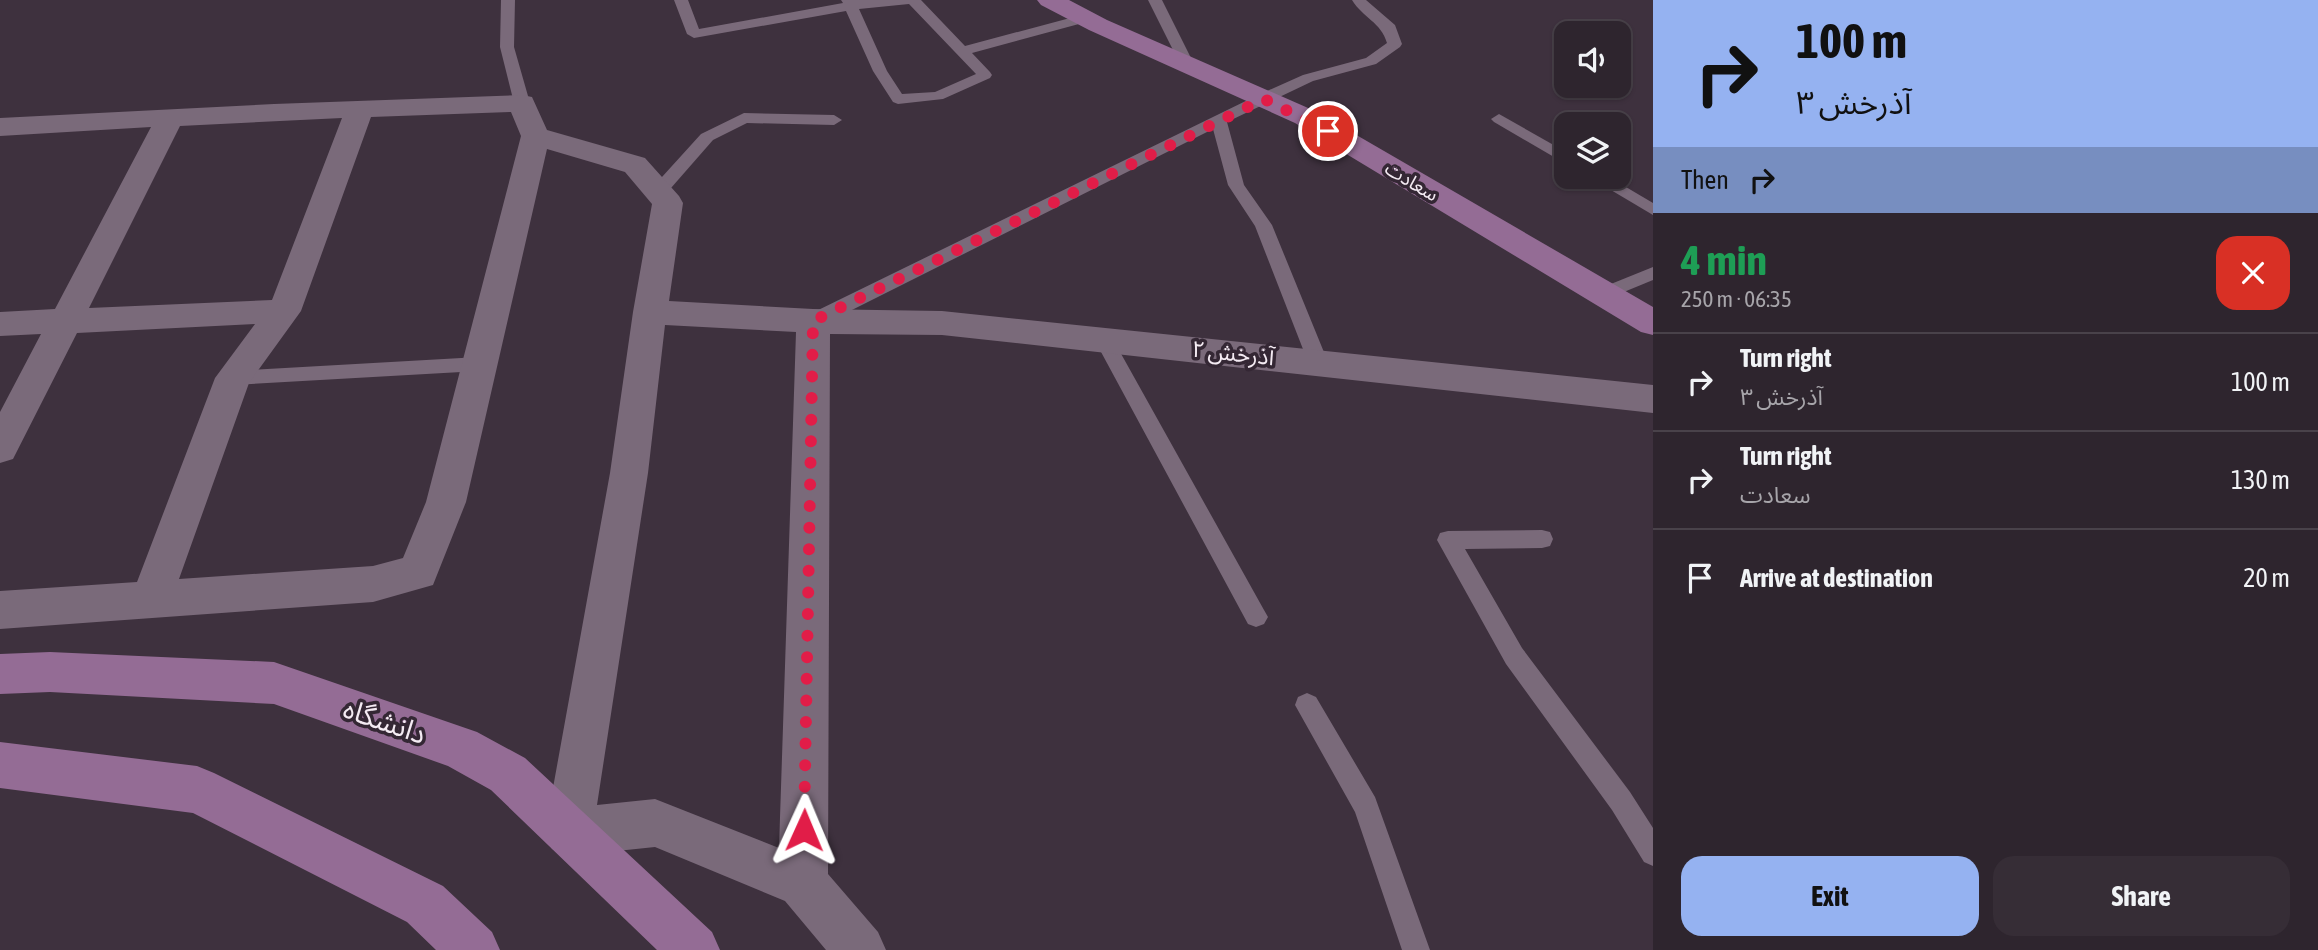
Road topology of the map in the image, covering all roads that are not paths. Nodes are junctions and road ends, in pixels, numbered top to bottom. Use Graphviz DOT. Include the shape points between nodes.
graph roads {
  1 [pos="508,0"];
  2 [pos="681,0"];
  3 [pos="911,0"];
  4 [pos="1050,0"];
  5 [pos="1156,0"];
  6 [pos="1359,0"];
  7 [pos="849,3"];
  8 [pos="1085,18"];
  9 [pos="962,51"];
  10 [pos="1187,64"];
  11 [pos="1264,99"];
  12 [pos="360,109"];
  13 [pos="170,118"];
  14 [pos="529,119"];
  15 [pos="1499,119"];
  16 [pos="834,120"];
  17 [pos="1219,120"];
  18 [pos="0,127"];
  19 [pos="1554,152"];
  20 [pos="1617,189"];
  21 [pos="658,192"];
  22 [pos="1653,210"];
  23 [pos="1653,273"];
  24 [pos="1602,295"];
  25 [pos="284,311"];
  26 [pos="650,312"];
  27 [pos="65,321"];
  28 [pos="813,321"];
  29 [pos="1653,323"];
  30 [pos="0,324"];
  31 [pos="1103,339"];
  32 [pos="1318,362"];
  33 [pos="479,364"];
  34 [pos="233,378"];
  35 [pos="1653,399"];
  36 [pos="0,448"];
  37 [pos="1542,539"];
  38 [pos="151,599"];
  39 [pos="0,610"];
  40 [pos="1256,617"];
  41 [pos="0,674"];
  42 [pos="1307,705"];
  43 [pos="0,765"];
  44 [pos="569,832"];
  45 [pos="1653,853"];
  46 [pos="803,883"];
  47 [pos="474,950"];
  48 [pos="695,950"];
  49 [pos="860,950"];
  50 [pos="1416,950"];
  1 -- 14 [label="lane" via="507,47"];
  2 -- 7 [label="lane" via="694,34"];
  3 -- 7 [label="lane"];
  3 -- 9 [label="lane"];
  4 -- 8 [label="main road, سعادت"];
  5 -- 10 [label="lane"];
  6 -- 11 [label="lane" via="1390,27 1395,44 1371,61 1308,78"];
  7 -- 9 [label="lane" via="898,99 938,96 985,75"];
  8 -- 9 [label="lane"];
  8 -- 10 [label="main road, سعادت"];
  10 -- 11 [label="main road, سعادت"];
  11 -- 17 [label="lane"];
  11 -- 24 [label="main road, سعادت" via="1305,117"];
  12 -- 13 [label="street"];
  12 -- 14 [label="street"];
  12 -- 25 [label="street"];
  13 -- 18 [label="street"];
  13 -- 27 [label="street"];
  14 -- 21 [label="street" via="635,165"];
  14 -- 33 [label="street"];
  15 -- 19 [label="lane"];
  16 -- 21 [label="lane" via="744,118 707,137"];
  17 -- 28 [label="lane"];
  17 -- 32 [label="lane" via="1236,185 1263,225"];
  20 -- 22 [label="lane"];
  21 -- 26 [label="street" via="668,203"];
  23 -- 24 [label="lane"];
  24 -- 29 [label="main road, سعادت"];
  25 -- 27 [label="street"];
  25 -- 34 [label="street"];
  26 -- 28 [label="street, آذرخش ۲"];
  26 -- 44 [label="street" via="629,473"];
  27 -- 30 [label="street"];
  27 -- 36 [label="street"];
  28 -- 31 [label="street, آذرخش ۲" via="942,323"];
  28 -- 46 [label="street"];
  31 -- 32 [label="street, آذرخش ۲"];
  31 -- 40 [label="lane"];
  32 -- 35 [label="street, آذرخش ۲"];
  33 -- 34 [label="lane"];
  33 -- 38 [label="street" via="446,502 418,572 373,584"];
  34 -- 38 [label="street"];
  37 -- 45 [label="lane" via="1448,540 1514,656 1621,801"];
  38 -- 39 [label="street"];
  41 -- 44 [label="main road, دانشگاه" via="50,672 274,683 461,748 509,774"];
  42 -- 50 [label="lane" via="1366,806"];
  43 -- 47 [label="main road" via="197,790 425,904"];
  44 -- 46 [label="street" via="655,824"];
  44 -- 48 [label="main road, دانشگاه"];
  46 -- 49 [label="street"];
}
